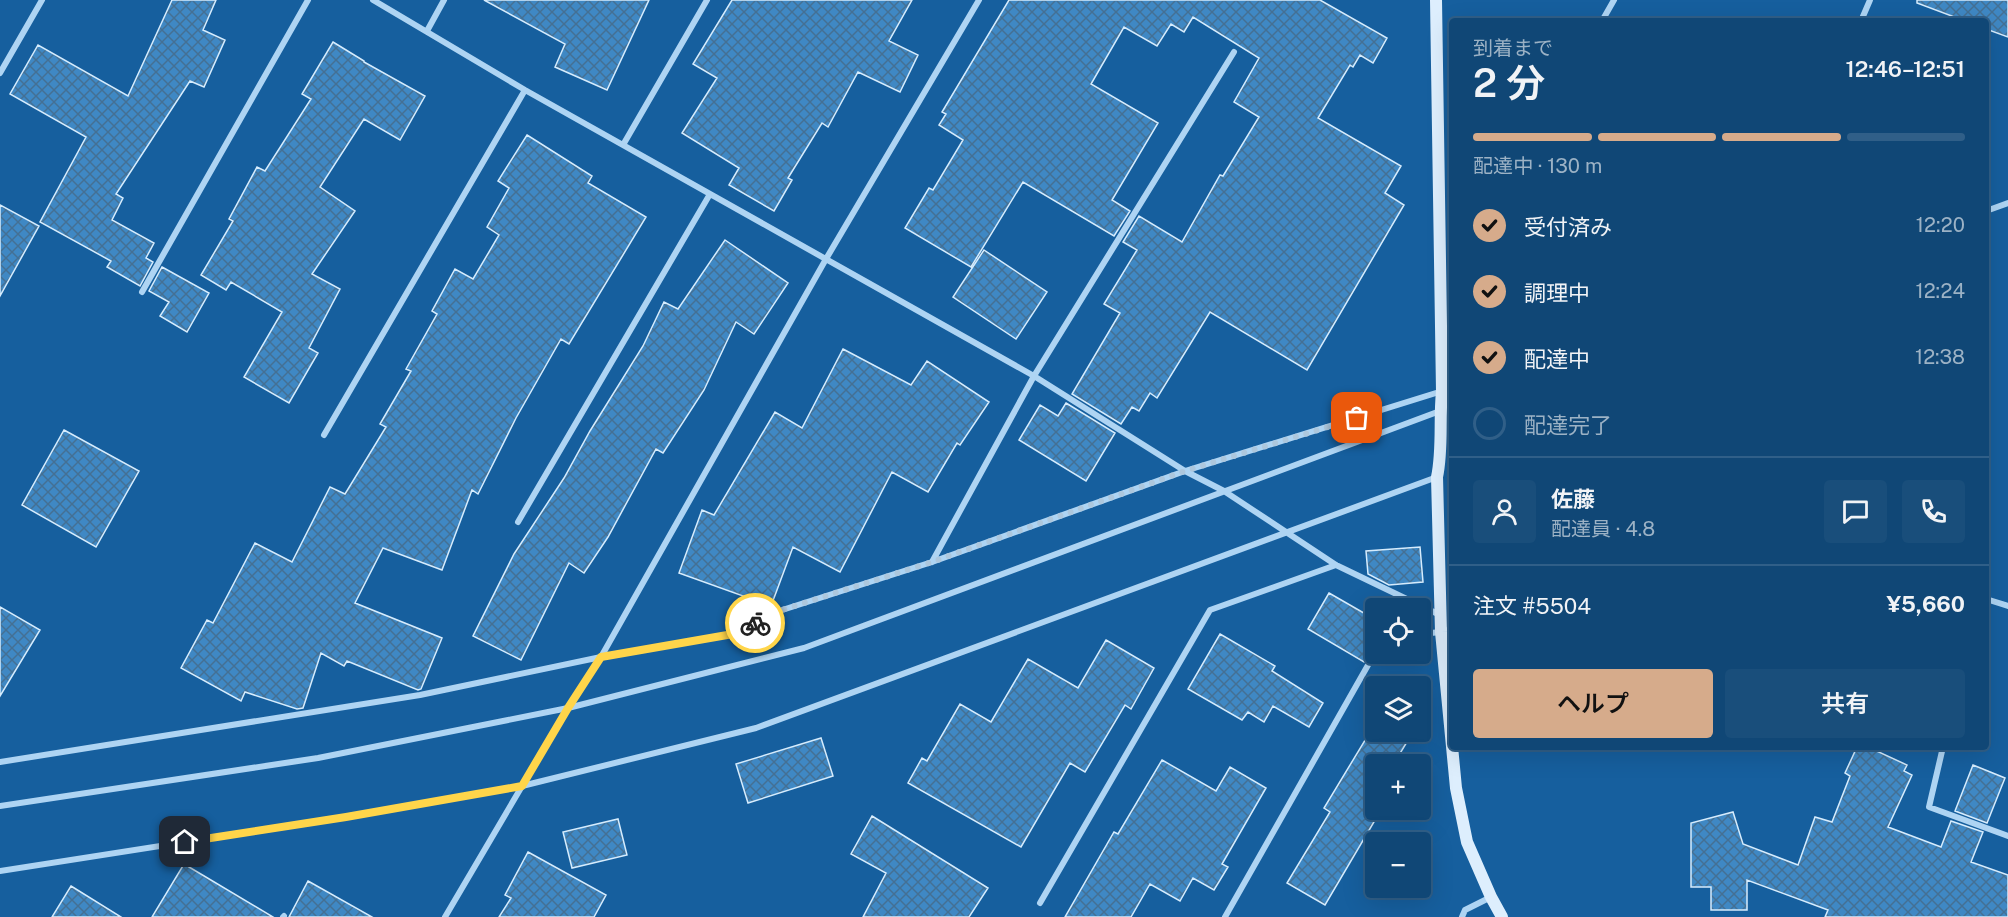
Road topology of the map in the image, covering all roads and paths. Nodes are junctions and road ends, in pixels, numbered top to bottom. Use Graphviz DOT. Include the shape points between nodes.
graph roads {
  1 [pos="42,0"];
  2 [pos="308,0"];
  3 [pos="373,0"];
  4 [pos="444,0"];
  5 [pos="707,0"];
  6 [pos="979,0"];
  7 [pos="1436,0"];
  8 [pos="1614,0"];
  9 [pos="1870,0"];
  10 [pos="1604,18"];
  11 [pos="1862,18"];
  12 [pos="427,32"];
  13 [pos="1234,52"];
  14 [pos="0,73"];
  15 [pos="525,90"];
  16 [pos="623,144"];
  17 [pos="710,194"];
  18 [pos="2008,203"];
  19 [pos="1989,210"];
  20 [pos="826,259"];
  21 [pos="142,292"];
  22 [pos="1034,376"];
  23 [pos="1447,390"];
  24 [pos="1440,411"];
  25 [pos="324,435"];
  26 [pos="1185,471"];
  27 [pos="1437,477"];
  28 [pos="1224,491"];
  29 [pos="518,522"];
  30 [pos="1287,533"];
  31 [pos="932,562"];
  32 [pos="1336,565"];
  33 [pos="1989,600"];
  34 [pos="2008,606"];
  35 [pos="1441,615"];
  36 [pos="1446,630"];
  37 [pos="1431,632"];
  38 [pos="601,657"];
  39 [pos="1369,664"];
  40 [pos="1449,677"];
  41 [pos="568,708"];
  42 [pos="1454,750"];
  43 [pos="1942,750"];
  44 [pos="0,762"];
  45 [pos="522,786"];
  46 [pos="0,806"];
  47 [pos="2008,836"];
  48 [pos="0,871"];
  49 [pos="1491,897"];
  50 [pos="1040,903"];
  51 [pos="445,917"];
  52 [pos="1225,917"];
  53 [pos="1462,917"];
  54 [pos="1502,917"];
  1 -- 14 [label="street"];
  2 -- 21 [label="street"];
  3 -- 12 [label="street"];
  4 -- 12 [label="street"];
  5 -- 16 [label="street"];
  6 -- 20 [label="street"];
  7 -- 23 [label="street"];
  8 -- 10 [label="street"];
  9 -- 11 [label="street"];
  12 -- 15 [label="street"];
  13 -- 22 [label="street"];
  15 -- 16 [label="street"];
  15 -- 25 [label="street"];
  16 -- 17 [label="street"];
  17 -- 20 [label="street"];
  17 -- 29 [label="street"];
  18 -- 19 [label="street"];
  20 -- 22 [label="street"];
  20 -- 38 [label="street"];
  22 -- 26 [label="street"];
  22 -- 31 [label="street"];
  23 -- 24 [label="street"];
  23 -- 26 [label="street"];
  24 -- 27 [label="street" via="1441,457"];
  24 -- 28 [label="street"];
  26 -- 28 [label="street"];
  26 -- 31 [label="street"];
  27 -- 30 [label="street"];
  27 -- 35 [label="street"];
  28 -- 30 [label="street"];
  28 -- 41 [label="street" via="804,648"];
  30 -- 32 [label="street"];
  30 -- 45 [label="street" via="756,728"];
  31 -- 38 [label="street" via="776,612 733,634"];
  32 -- 35 [label="street"];
  32 -- 50 [label="street" via="1210,610"];
  33 -- 34 [label="street"];
  35 -- 36 [label="street"];
  36 -- 37 [label="street"];
  36 -- 40 [label="street"];
  38 -- 41 [label="street"];
  38 -- 44 [label="street" via="408,697"];
  39 -- 52 [label="street"];
  41 -- 45 [label="street"];
  41 -- 46 [label="street" via="318,758"];
  42 -- 49 [label="street" via="1456,788 1467,842"];
  43 -- 47 [label="street" via="1929,807"];
  45 -- 48 [label="street"];
  45 -- 51 [label="street"];
  49 -- 53 [label="street" via="1465,910"];
  49 -- 54 [label="street"];
}
